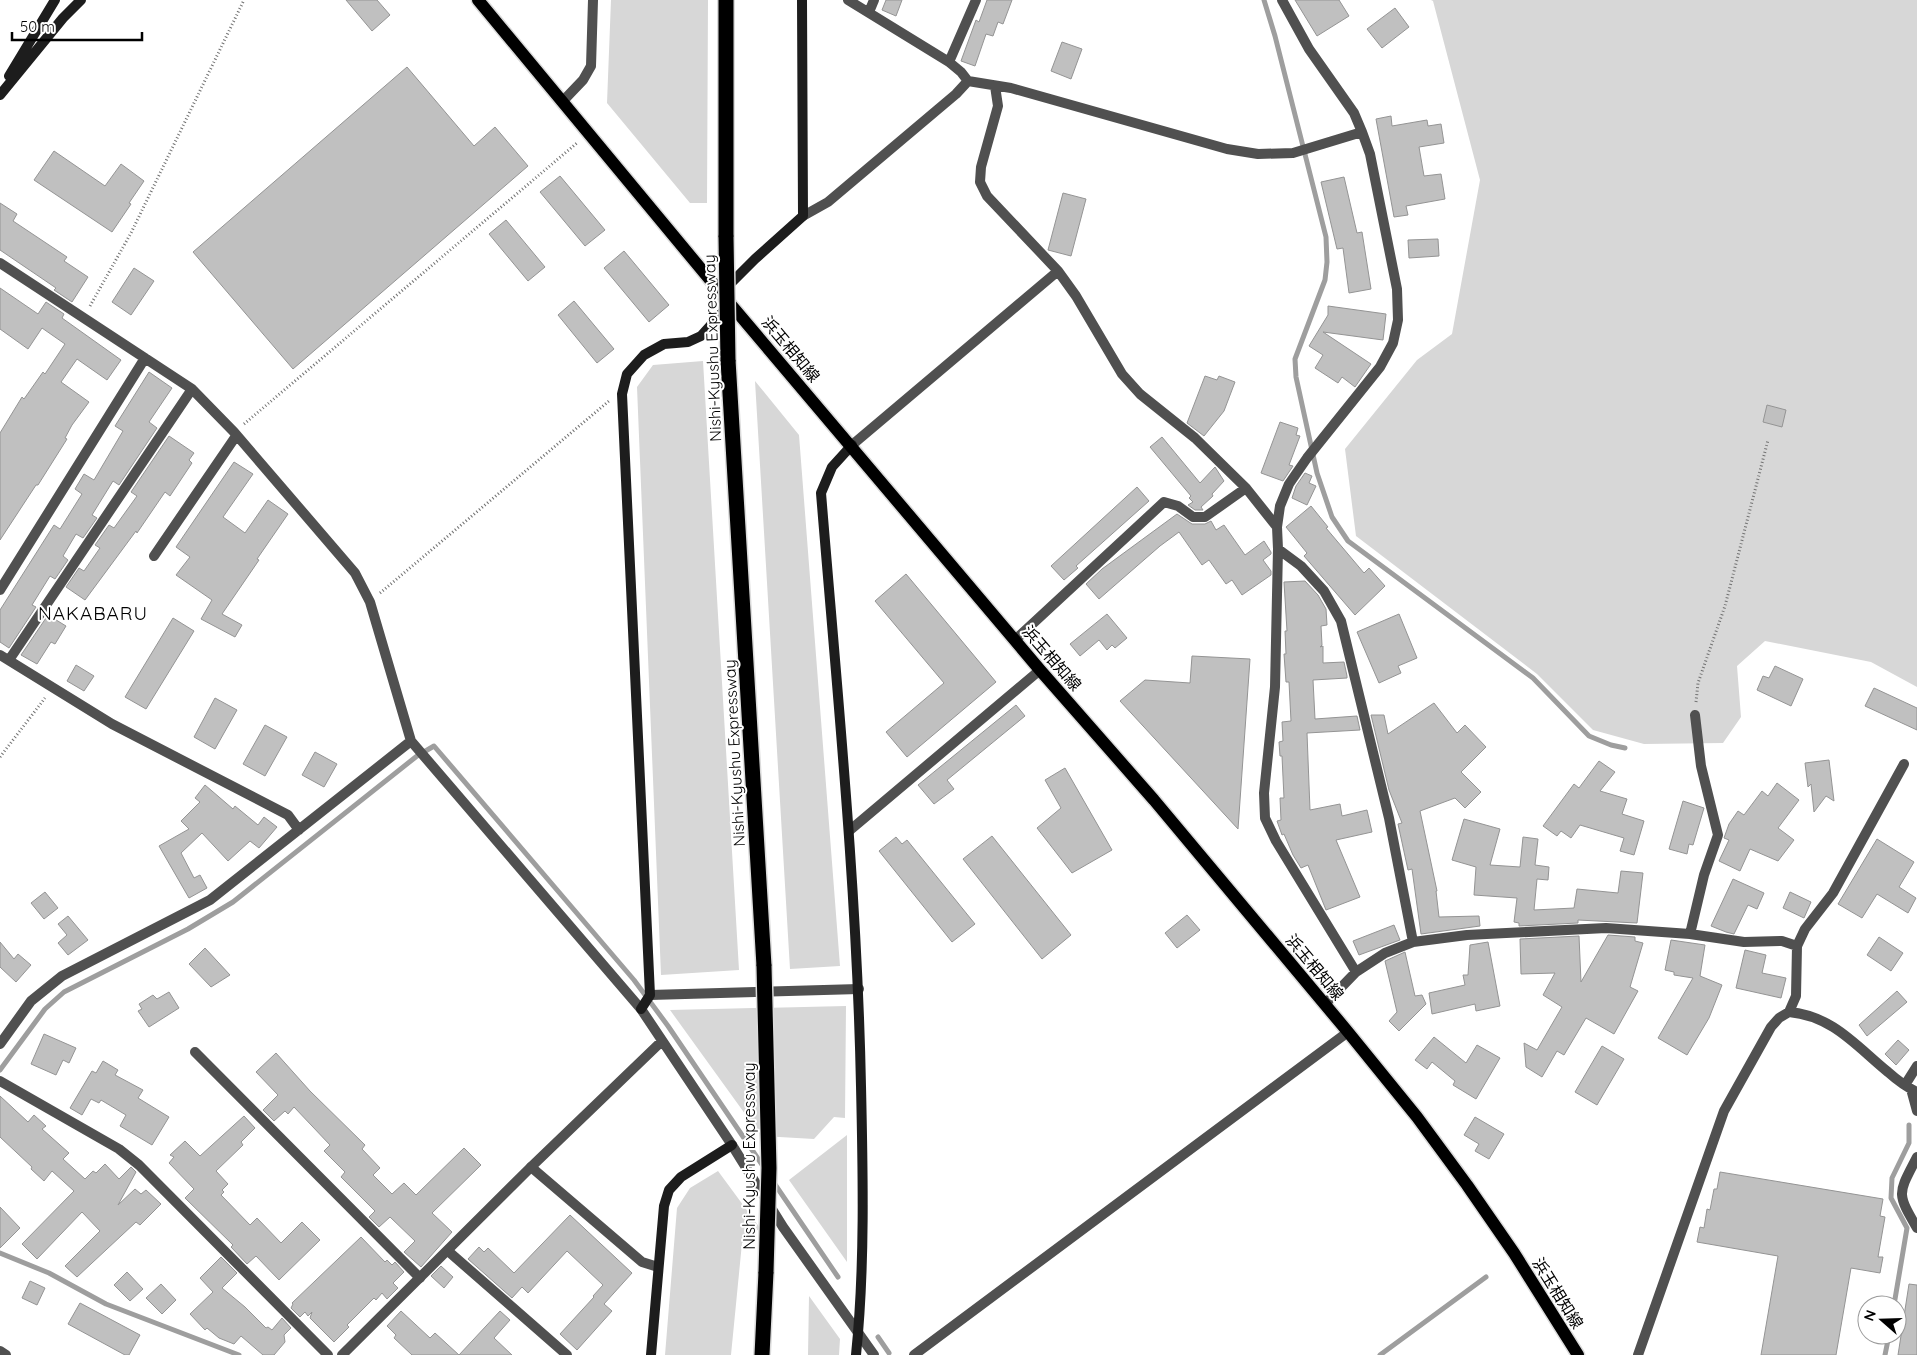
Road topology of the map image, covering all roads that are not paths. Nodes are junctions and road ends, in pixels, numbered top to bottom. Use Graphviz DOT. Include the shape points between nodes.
graph roads {
  1 [pos="55,0"];
  2 [pos="81,0"];
  3 [pos="478,0"];
  4 [pos="593,0"];
  5 [pos="726,0"];
  6 [pos="735,0"];
  7 [pos="802,0"];
  8 [pos="848,0"];
  9 [pos="874,0"];
  10 [pos="976,0"];
  11 [pos="1282,0"];
  12 [pos="869,12"];
  13 [pos="949,62"];
  14 [pos="968,81"];
  15 [pos="995,86"];
  16 [pos="0,94"];
  17 [pos="562,102"];
  18 [pos="1362,132"];
  19 [pos="726,148"];
  20 [pos="803,216"];
  21 [pos="0,263"];
  22 [pos="1058,271"];
  23 [pos="721,293"];
  24 [pos="730,303"];
  25 [pos="145,358"];
  26 [pos="192,389"];
  27 [pos="235,434"];
  28 [pos="852,445"];
  29 [pos="1246,488"];
  30 [pos="1277,527"];
  31 [pos="1278,549"];
  32 [pos="154,556"];
  33 [pos="0,590"];
  34 [pos="1015,640"];
  35 [pos="4,657"];
  36 [pos="1040,670"];
  37 [pos="1695,715"];
  38 [pos="413,743"];
  39 [pos="1904,764"];
  40 [pos="299,830"];
  41 [pos="848,831"];
  42 [pos="1690,934"];
  43 [pos="1413,942"];
  44 [pos="1797,946"];
  45 [pos="1356,972"];
  46 [pos="859,989"];
  47 [pos="650,995"];
  48 [pos="1325,1004"];
  49 [pos="641,1009"];
  50 [pos="1789,1012"];
  51 [pos="1348,1032"];
  52 [pos="662,1041"];
  53 [pos="0,1044"];
  54 [pos="195,1052"];
  55 [pos="1917,1066"];
  56 [pos="3,1083"];
  57 [pos="1911,1088"];
  58 [pos="1917,1111"];
  59 [pos="732,1145"];
  60 [pos="1917,1157"];
  61 [pos="531,1167"];
  62 [pos="1917,1228"];
  63 [pos="448,1251"];
  64 [pos="658,1267"];
  65 [pos="420,1278"];
  66 [pos="858,1334"];
  67 [pos="0,1351"];
  68 [pos="6,1355"];
  69 [pos="328,1355"];
  70 [pos="342,1355"];
  71 [pos="567,1355"];
  72 [pos="651,1355"];
  73 [pos="762,1355"];
  74 [pos="856,1355"];
  75 [pos="874,1355"];
  76 [pos="914,1355"];
  77 [pos="1578,1355"];
  78 [pos="1638,1355"];
  1 -- 16 [label="street"];
  2 -- 16 [label="street"];
  3 -- 17 [label="main road, 浜玉相知線"];
  4 -- 17 [label="street" via="591,66 583,80"];
  5 -- 19 [label="highway, Nishi-Kyushu Expressway"];
  6 -- 19 [label="highway, Nishi-Kyushu Expressway"];
  7 -- 20 [label="street"];
  8 -- 12 [label="street"];
  9 -- 12 [label="street"];
  10 -- 13 [label="street"];
  11 -- 18 [label="street" via="1309,49 1354,113"];
  12 -- 13 [label="street"];
  13 -- 14 [label="street"];
  14 -- 15 [label="street"];
  14 -- 20 [label="street" via="828,202"];
  15 -- 18 [label="street" via="1258,154 1293,153"];
  15 -- 22 [label="street" via="998,106 980,167 980,182 987,196"];
  17 -- 23 [label="main road, 浜玉相知線"];
  18 -- 30 [label="street" via="1370,154 1397,289 1398,320 1393,343 1380,367 1290,484 1280,506"];
  19 -- 73 [label="highway, Nishi-Kyushu Expressway, bridge" via="728,360 764,966 769,1168"];
  20 -- 23 [label="street"];
  21 -- 25 [label="street"];
  22 -- 28 [label="street"];
  22 -- 29 [label="street" via="1122,374 1140,394 1195,438"];
  23 -- 24 [label="main road, 浜玉相知線"];
  24 -- 28 [label="main road, 浜玉相知線"];
  24 -- 47 [label="street" via="702,336 688,342 664,344 644,355 627,374 622,394"];
  25 -- 26 [label="street"];
  25 -- 33 [label="street"];
  26 -- 27 [label="street"];
  26 -- 35 [label="street"];
  27 -- 32 [label="street"];
  27 -- 38 [label="street" via="355,573 370,602"];
  28 -- 34 [label="main road, 浜玉相知線"];
  28 -- 41 [label="street" via="832,467 821,493"];
  29 -- 30 [label="street"];
  29 -- 34 [label="street" via="1204,517 1193,516 1164,502"];
  30 -- 31 [label="street"];
  31 -- 43 [label="street" via="1302,566 1324,591 1341,621 1389,818"];
  31 -- 45 [label="street" via="1275,687 1264,794 1266,818 1276,841"];
  34 -- 36 [label="main road, 浜玉相知線"];
  35 -- 40 [label="street" via="112,724 288,815"];
  36 -- 41 [label="street"];
  36 -- 48 [label="main road, 浜玉相知線"];
  37 -- 42 [label="street" via="1701,766 1718,836 1704,875"];
  38 -- 40 [label="street"];
  38 -- 49 [label="street"];
  39 -- 44 [label="street" via="1833,893"];
  40 -- 53 [label="street" via="210,900 62,976 31,1001"];
  41 -- 46 [label="street"];
  42 -- 43 [label="street" via="1606,928 1467,935"];
  42 -- 44 [label="street" via="1744,942 1782,941"];
  43 -- 45 [label="street" via="1385,953"];
  44 -- 50 [label="street" via="1796,996"];
  45 -- 48 [label="street"];
  46 -- 47 [label="street"];
  46 -- 66 [label="street" via="863,1176"];
  47 -- 49 [label="street"];
  48 -- 51 [label="main road, 浜玉相知線"];
  49 -- 52 [label="street"];
  50 -- 57 [label="street" via="1810,1015 1835,1028"];
  50 -- 78 [label="street" via="1770,1027 1724,1111"];
  51 -- 76 [label="street"];
  51 -- 77 [label="main road, 浜玉相知線" via="1468,1185"];
  52 -- 59 [label="street"];
  52 -- 61 [label="street"];
  54 -- 65 [label="street"];
  55 -- 57 [label="street"];
  56 -- 69 [label="street" via="119,1150 139,1165"];
  57 -- 58 [label="street"];
  59 -- 64 [label="street" via="681,1177 669,1190 664,1206"];
  59 -- 66 [label="street" via="782,1227"];
  60 -- 62 [label="street" via="1901,1195"];
  61 -- 63 [label="street"];
  61 -- 64 [label="street" via="642,1262"];
  63 -- 65 [label="street"];
  63 -- 71 [label="street"];
  64 -- 72 [label="street"];
  65 -- 70 [label="street"];
  66 -- 74 [label="street"];
  66 -- 75 [label="street"];
  67 -- 68 [label="street"];
}
